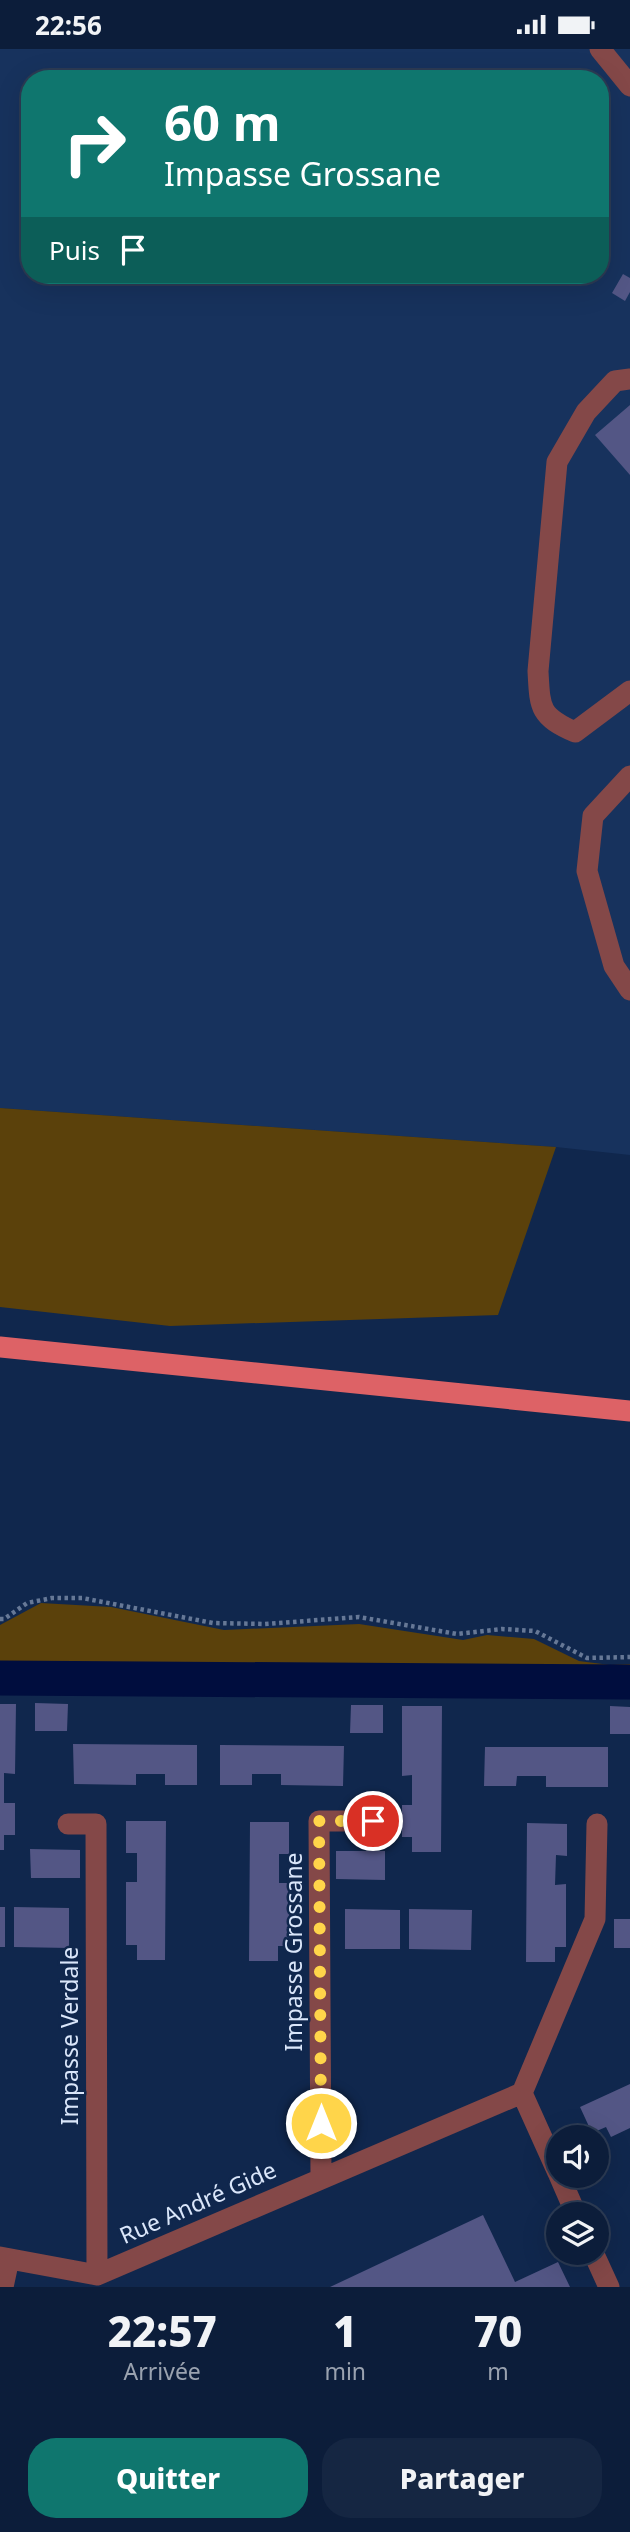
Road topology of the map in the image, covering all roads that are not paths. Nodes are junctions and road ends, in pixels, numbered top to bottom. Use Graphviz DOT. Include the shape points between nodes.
graph roads {
  1 [pos="600,49"];
  2 [pos="630,86"];
  3 [pos="630,379"];
  4 [pos="630,691"];
  5 [pos="630,776"];
  6 [pos="630,990"];
  7 [pos="0,1347"];
  8 [pos="630,1411"];
  9 [pos="373,1821"];
  10 [pos="68,1823"];
  11 [pos="597,1824"];
  12 [pos="522,2092"];
  13 [pos="546,2145"];
  14 [pos="321,2178"];
  15 [pos="5,2258"];
  16 [pos="599,2265"];
  17 [pos="97,2276"];
  18 [pos="3,2287"];
  19 [pos="609,2287"];
  1 -- 2 [label="street"];
  3 -- 4 [label="street" via="615,381 586,412 557,462 538,671 540,704 553,722 575,732"];
  5 -- 6 [label="street" via="593,816 587,871 614,966"];
  7 -- 8 [label="main road"];
  9 -- 14 [label="street, Impasse Grossane" via="319,1821"];
  10 -- 17 [label="street, Impasse Verdale" via="96,1824"];
  11 -- 12 [label="street" via="595,1919"];
  12 -- 13 [label="street"];
  12 -- 14 [label="street, Rue André Gide"];
  14 -- 17 [label="street, Rue André Gide"];
  15 -- 17 [label="street"];
  15 -- 18 [label="street"];
  16 -- 19 [label="street"];
}
